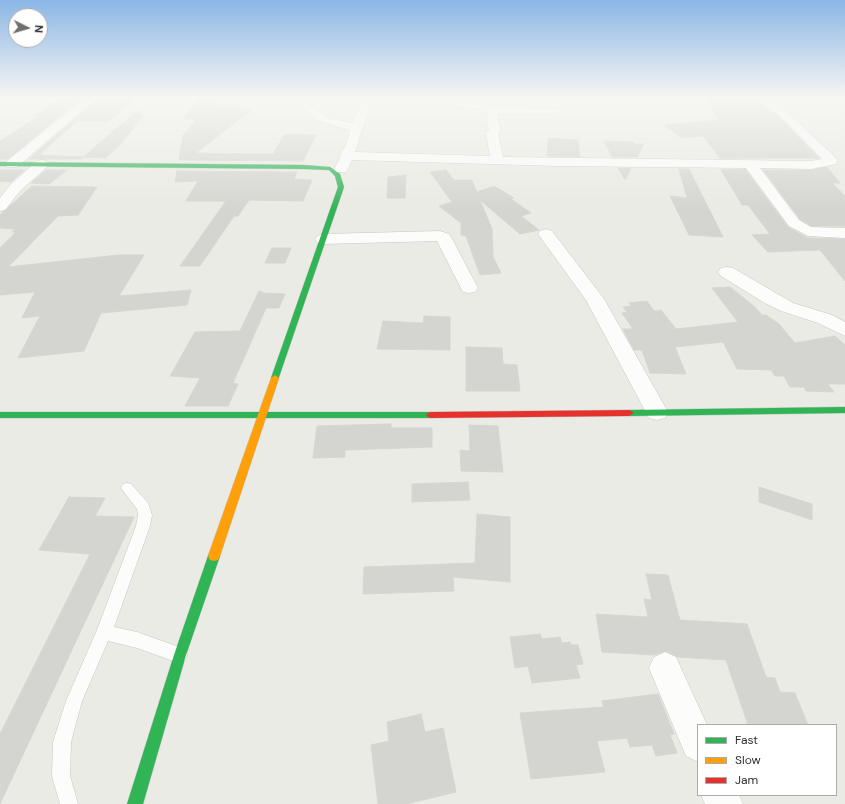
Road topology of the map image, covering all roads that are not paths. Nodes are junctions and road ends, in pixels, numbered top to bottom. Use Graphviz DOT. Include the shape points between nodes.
graph roads {
  1 [pos="44,135"];
  2 [pos="354,135"];
  3 [pos="492,135"];
  4 [pos="805,135"];
  5 [pos="346,156"];
  6 [pos="497,160"];
  7 [pos="831,161"];
  8 [pos="845,161"];
  9 [pos="6,164"];
  10 [pos="42,164"];
  11 [pos="750,164"];
  12 [pos="338,175"];
  13 [pos="0,207"];
  14 [pos="845,233"];
  15 [pos="546,234"];
  16 [pos="323,239"];
  17 [pos="728,272"];
  18 [pos="469,288"];
  19 [pos="825,319"];
  20 [pos="845,320"];
  21 [pos="845,330"];
  22 [pos="845,410"];
  23 [pos="657,412"];
  24 [pos="0,415"];
  25 [pos="262,416"];
  26 [pos="127,488"];
  27 [pos="104,632"];
  28 [pos="180,655"];
  29 [pos="665,668"];
  30 [pos="697,742"];
  31 [pos="69,804"];
  32 [pos="135,804"];
  1 -- 9 [label="street"];
  2 -- 5 [label="street"];
  3 -- 6 [label="street"];
  4 -- 7 [label="street"];
  5 -- 6 [label="street"];
  5 -- 12 [label="street"];
  6 -- 11 [label="street"];
  7 -- 8 [label="street"];
  7 -- 11 [label="street" via="811,165"];
  9 -- 10 [label="street"];
  10 -- 12 [label="street" via="304,167 330,170"];
  10 -- 13 [label="street" via="15,188"];
  11 -- 14 [label="street" via="794,223 808,231"];
  12 -- 16 [label="street" via="341,188"];
  15 -- 23 [label="street" via="595,299"];
  16 -- 18 [label="street" via="443,237"];
  16 -- 25 [label="street"];
  17 -- 19 [label="street" via="787,307"];
  19 -- 20 [label="street"];
  19 -- 21 [label="street"];
  22 -- 23 [label="street"];
  23 -- 25 [label="street"];
  24 -- 25 [label="street"];
  25 -- 28 [label="street"];
  26 -- 27 [label="lane" via="143,507 145,515"];
  27 -- 28 [label="lane"];
  27 -- 31 [label="lane" via="74,701 62,742 61,776"];
  28 -- 32 [label="street"];
  29 -- 30 [label="street"];
}
